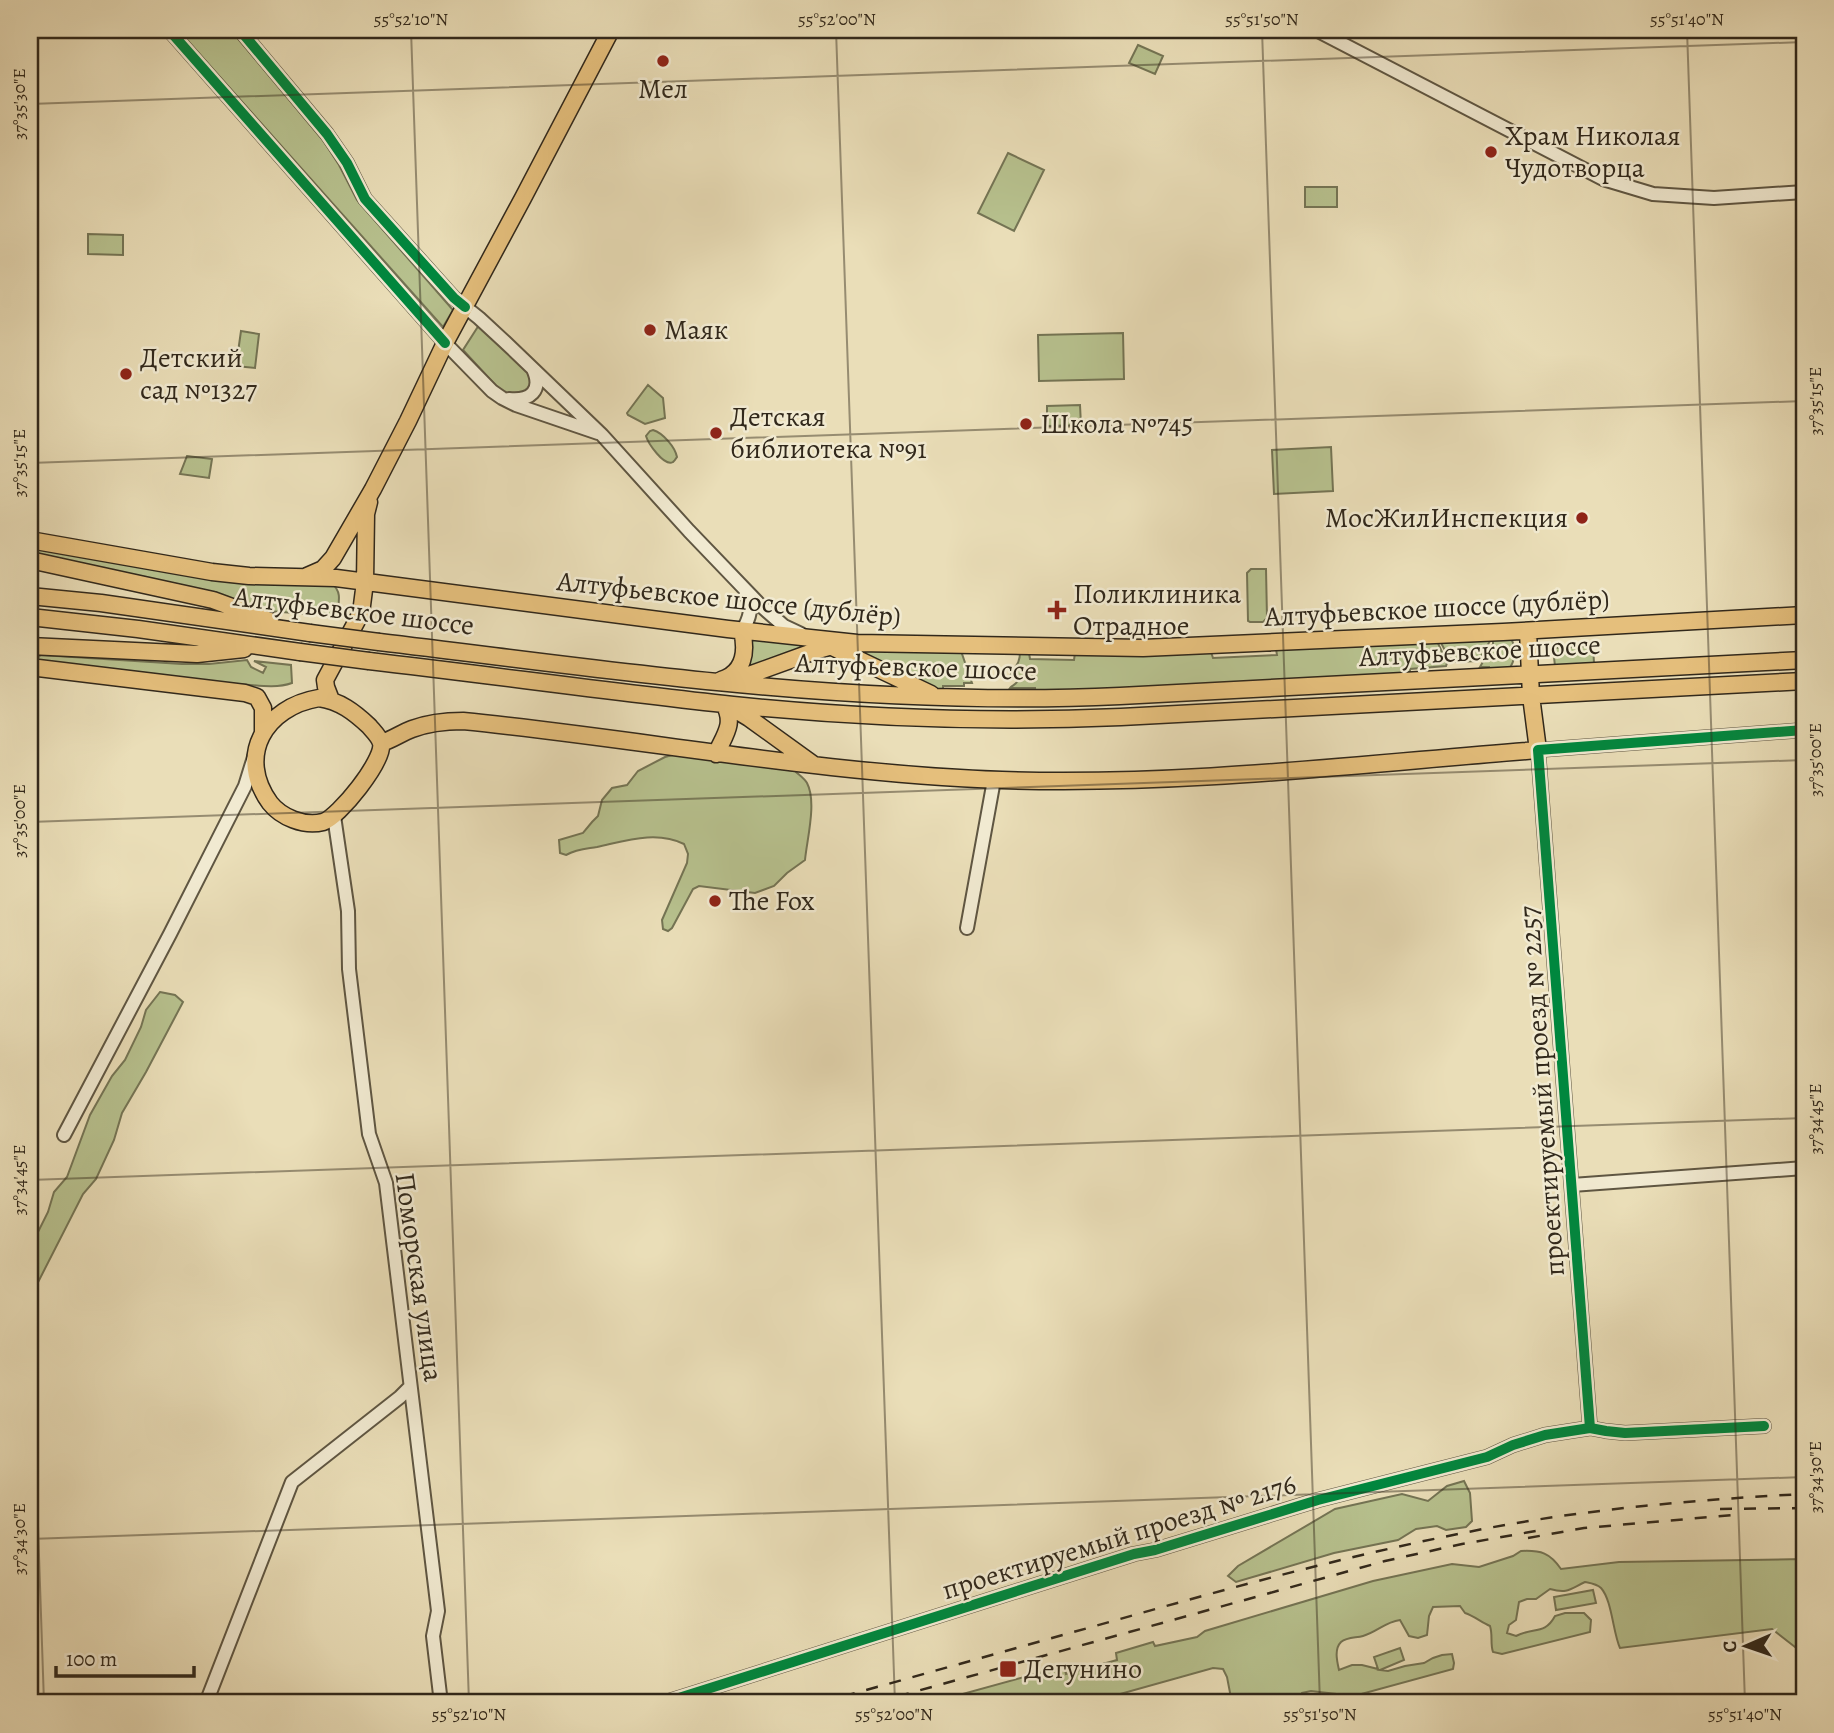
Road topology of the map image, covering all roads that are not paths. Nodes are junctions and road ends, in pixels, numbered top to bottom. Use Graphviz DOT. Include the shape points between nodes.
graph roads {
  1 [pos="169,30"];
  2 [pos="240,30"];
  3 [pos="611,30"];
  4 [pos="1316,30"];
  5 [pos="1804,192"];
  6 [pos="465,307"];
  7 [pos="444,344"];
  8 [pos="530,365"];
  9 [pos="502,398"];
  10 [pos="602,435"];
  11 [pos="373,489"];
  12 [pos="30,542"];
  13 [pos="33,561"];
  14 [pos="301,577"];
  15 [pos="336,578"];
  16 [pos="365,582"];
  17 [pos="743,587"];
  18 [pos="30,596"];
  19 [pos="360,613"];
  20 [pos="1804,615"];
  21 [pos="30,617"];
  22 [pos="742,631"];
  23 [pos="1528,631"];
  24 [pos="302,632"];
  25 [pos="806,637"];
  26 [pos="848,643"];
  27 [pos="830,646"];
  28 [pos="30,648"];
  29 [pos="292,651"];
  30 [pos="1804,660"];
  31 [pos="30,665"];
  32 [pos="1529,675"];
  33 [pos="1804,681"];
  34 [pos="717,682"];
  35 [pos="937,696"];
  36 [pos="1531,696"];
  37 [pos="331,700"];
  38 [pos="724,704"];
  39 [pos="1804,730"];
  40 [pos="264,731"];
  41 [pos="381,743"];
  42 [pos="1538,750"];
  43 [pos="716,754"];
  44 [pos="815,766"];
  45 [pos="994,780"];
  46 [pos="251,781"];
  47 [pos="334,816"];
  48 [pos="967,928"];
  49 [pos="64,1135"];
  50 [pos="1804,1168"];
  51 [pos="1572,1185"];
  52 [pos="410,1387"];
  53 [pos="1764,1426"];
  54 [pos="1590,1428"];
  55 [pos="206,1703"];
  56 [pos="441,1703"];
  57 [pos="663,1703"];
  1 -- 7 [label="street"];
  2 -- 6 [label="street" via="327,134 365,199"];
  3 -- 6 [label="main road"];
  4 -- 5 [label="street" via="1603,178 1653,194 1714,198"];
  6 -- 7 [label="main road"];
  6 -- 8 [label="street"];
  7 -- 9 [label="street"];
  7 -- 11 [label="main road"];
  8 -- 9 [label="street" via="537,380 534,393 522,399"];
  8 -- 10 [label="street"];
  9 -- 10 [label="street"];
  10 -- 17 [label="street"];
  11 -- 14 [label="main road" via="329,564"];
  11 -- 16 [label="main road" via="366,514"];
  12 -- 14 [label="main road, Алтуфьевское шоссе (дублёр)" via="212,572"];
  13 -- 24 [label="main road" via="213,600"];
  14 -- 15 [label="main road, Алтуфьевское шоссе (дублёр)"];
  15 -- 16 [label="main road, Алтуфьевское шоссе (дублёр)"];
  15 -- 19 [label="main road"];
  16 -- 19 [label="main road"];
  16 -- 22 [label="main road, Алтуфьевское шоссе (дублёр)"];
  17 -- 22 [label="street" via="751,608"];
  17 -- 25 [label="street" via="784,626"];
  18 -- 24 [label="main road, Алтуфьевское шоссе"];
  19 -- 37 [label="main road" via="325,680"];
  20 -- 23 [label="main road, Алтуфьевское шоссе (дублёр)"];
  21 -- 29 [label="main road, Алтуфьевское шоссе"];
  22 -- 25 [label="main road, Алтуфьевское шоссе (дублёр)"];
  22 -- 34 [label="main road" via="745,653 740,666"];
  23 -- 26 [label="main road, Алтуфьевское шоссе (дублёр)" via="1143,648"];
  23 -- 32 [label="main road"];
  24 -- 34 [label="main road, Алтуфьевское шоссе, bridge"];
  25 -- 26 [label="main road, Алтуфьевское шоссе (дублёр)"];
  25 -- 27 [label="main road"];
  26 -- 27 [label="main road"];
  27 -- 34 [label="main road" via="749,677"];
  27 -- 35 [label="main road"];
  28 -- 29 [label="main road" via="207,654 244,649"];
  29 -- 38 [label="main road, Алтуфьевское шоссе, bridge"];
  30 -- 32 [label="main road, Алтуфьевское шоссе"];
  31 -- 40 [label="main road" via="245,693 257,697"];
  32 -- 35 [label="main road, Алтуфьевское шоссе" via="1096,697"];
  32 -- 36 [label="main road"];
  33 -- 36 [label="main road, Алтуфьевское шоссе"];
  34 -- 35 [label="main road, Алтуфьевское шоссе"];
  36 -- 38 [label="main road, Алтуфьевское шоссе" via="1069,719 873,715"];
  36 -- 42 [label="main road"];
  37 -- 40 [label="main road" via="297,704"];
  37 -- 41 [label="main road" via="354,712"];
  38 -- 43 [label="main road" via="729,726"];
  38 -- 44 [label="main road"];
  39 -- 42 [label="street"];
  40 -- 46 [label="main road"];
  41 -- 43 [label="main road" via="419,727 463,721"];
  41 -- 47 [label="main road" via="376,762"];
  42 -- 45 [label="main road" via="1183,778"];
  42 -- 51 [label="street, проектируемый проезд № 2257"];
  43 -- 44 [label="main road"];
  44 -- 45 [label="main road"];
  45 -- 48 [label="street"];
  46 -- 47 [label="main road" via="276,810 292,819 310,823"];
  46 -- 49 [label="street"];
  47 -- 52 [label="street, Поморская улица" via="348,911 348,969 369,1134 386,1183"];
  50 -- 51 [label="street"];
  51 -- 54 [label="street, проектируемый проезд № 2257"];
  52 -- 55 [label="street" via="292,1482"];
  52 -- 56 [label="street, Поморская улица" via="438,1611 433,1636"];
  53 -- 54 [label="street, проектируемый проезд № 2176" via="1625,1433"];
  54 -- 57 [label="street, проектируемый проезд № 2176" via="1545,1435 1487,1457 1134,1554"];
}
